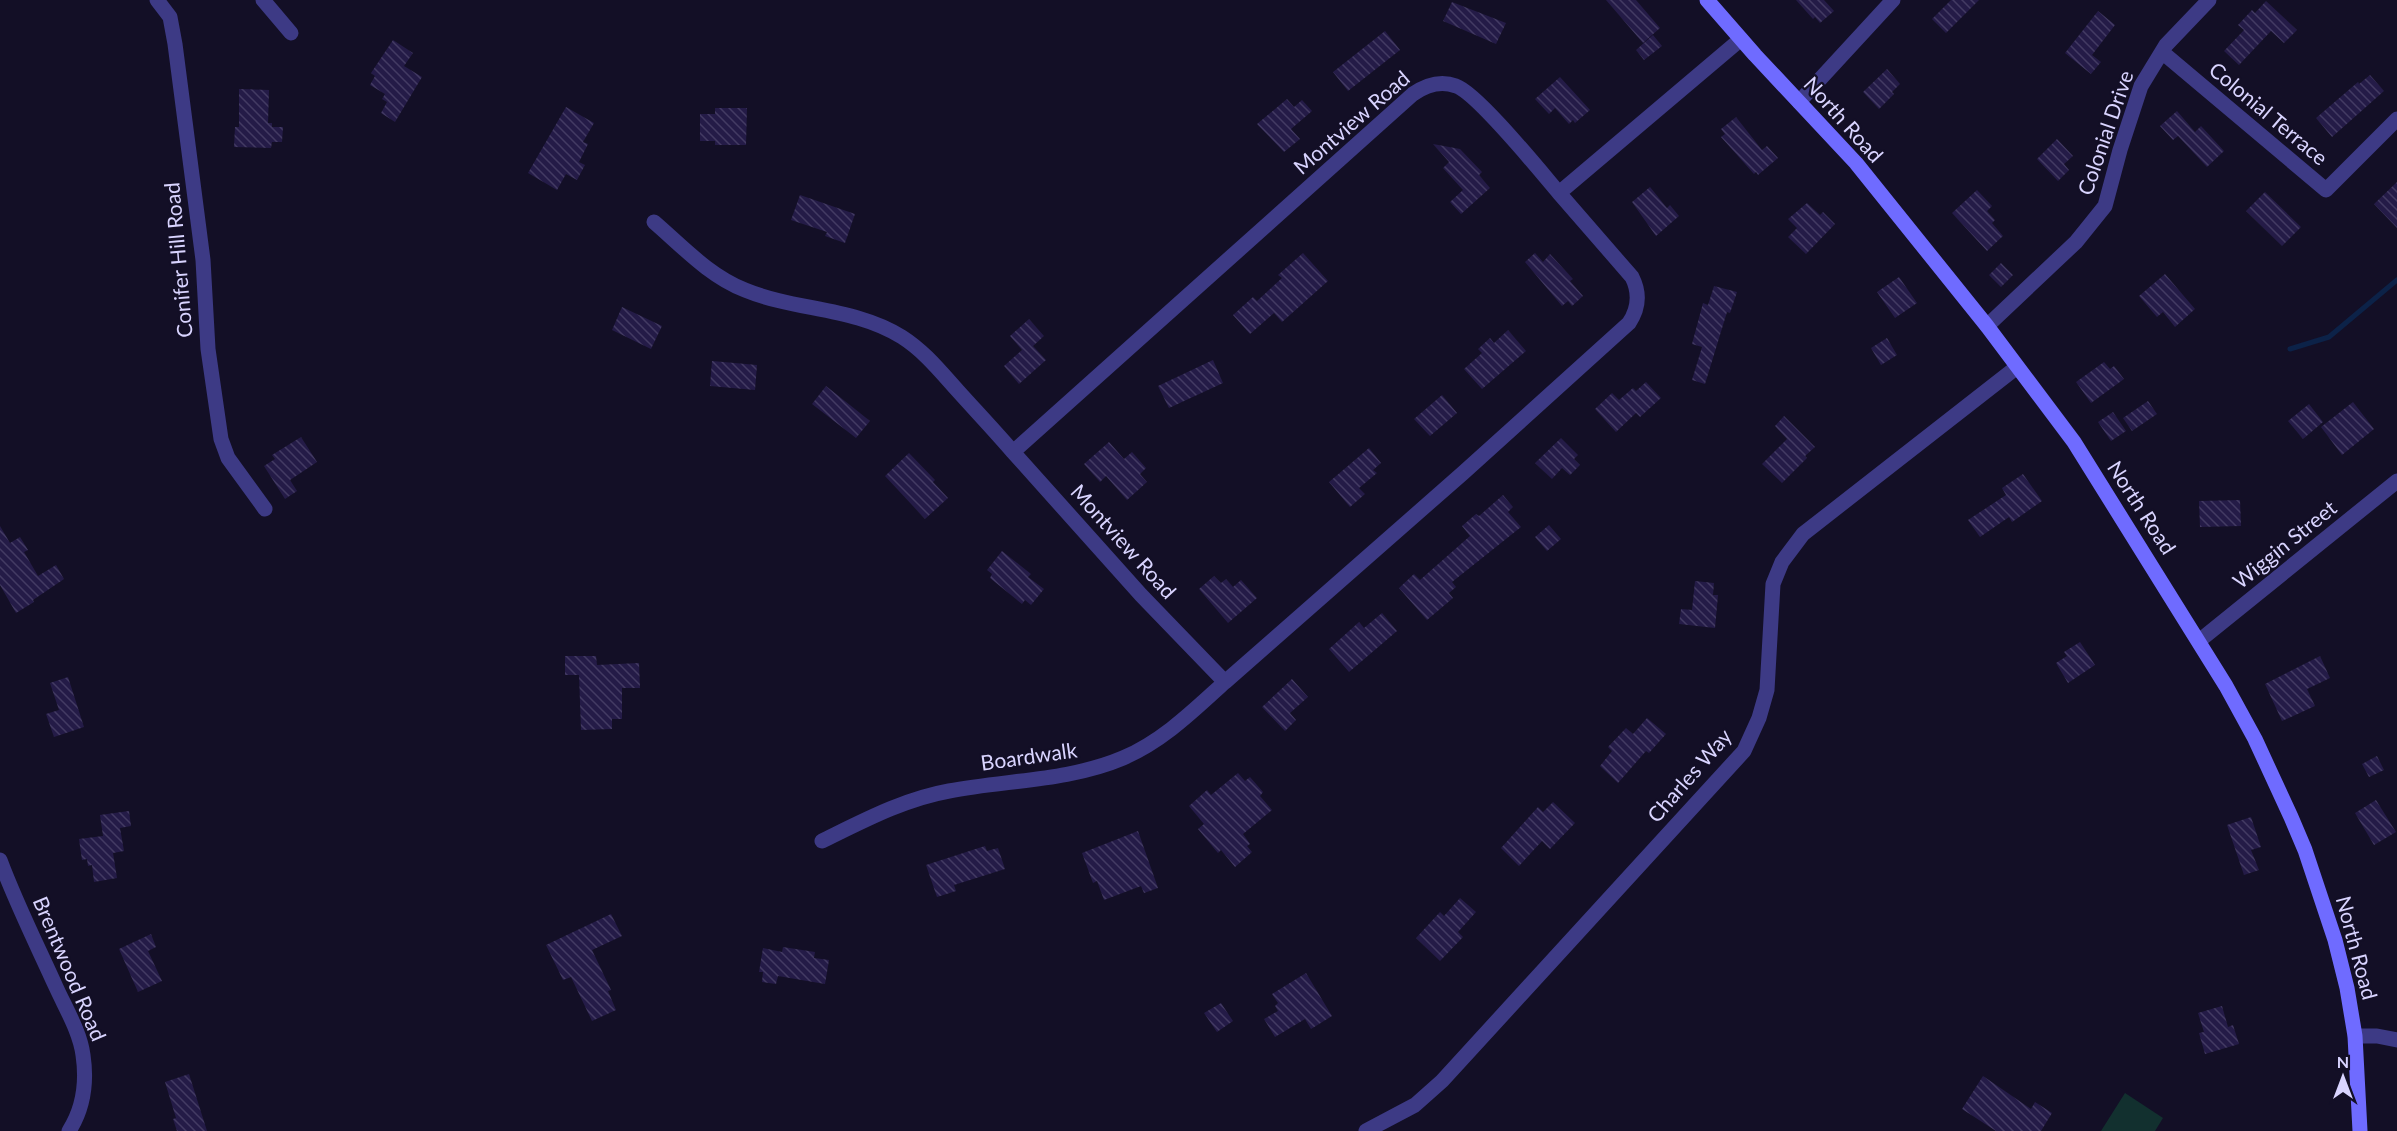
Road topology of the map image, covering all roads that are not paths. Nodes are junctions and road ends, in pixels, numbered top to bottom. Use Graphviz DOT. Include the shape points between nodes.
graph roads {
  1 [pos="157,0"];
  2 [pos="263,0"];
  3 [pos="1707,0"];
  4 [pos="1893,0"];
  5 [pos="2209,0"];
  6 [pos="291,33"];
  7 [pos="1741,39"];
  8 [pos="2162,52"];
  9 [pos="1799,102"];
  10 [pos="2397,119"];
  11 [pos="1559,193"];
  12 [pos="654,222"];
  13 [pos="1987,326"];
  14 [pos="2018,367"];
  15 [pos="1013,452"];
  16 [pos="2397,481"];
  17 [pos="265,509"];
  18 [pos="2199,641"];
  19 [pos="1226,682"];
  20 [pos="822,842"];
  21 [pos="0,860"];
  22 [pos="2355,1036"];
  23 [pos="2397,1040"];
  24 [pos="69,1131"];
  25 [pos="1366,1131"];
  26 [pos="2360,1131"];
  1 -- 17 [label="street, Conifer Hill Road" via="170,17 175,44 221,439 228,458"];
  2 -- 6 [label="street"];
  3 -- 7 [label="main road, North Road"];
  4 -- 9 [label="street"];
  5 -- 8 [label="street, Colonial Drive"];
  7 -- 9 [label="main road, North Road"];
  7 -- 11 [label="street"];
  8 -- 10 [label="street, Colonial Terrace" via="2326,190"];
  8 -- 13 [label="street, Colonial Drive" via="2141,86 2105,206 2076,242"];
  9 -- 13 [label="main road, North Road" via="1856,163"];
  11 -- 15 [label="street, Montview Road" via="1469,93 1448,84 1426,86"];
  11 -- 19 [label="street, Montview Road" via="1632,277 1638,300 1629,323"];
  12 -- 15 [label="street" via="698,261 745,290 864,320 901,336 927,356"];
  13 -- 14 [label="main road, North Road"];
  14 -- 18 [label="main road, North Road" via="2074,442"];
  14 -- 25 [label="street, Charles Way" via="1803,534 1782,562 1773,584 1767,690 1744,751 1442,1081 1415,1105"];
  15 -- 19 [label="street, Montview Road" via="1141,595"];
  16 -- 18 [label="street, Wiggin Street"];
  18 -- 22 [label="main road, North Road" via="2255,739 2305,850 2342,964"];
  19 -- 20 [label="street, Boardwalk" via="1167,733 1125,757 1089,770 921,798"];
  21 -- 24 [label="street, Brentwood Road" via="83,1054 83,1100"];
  22 -- 23 [label="street"];
  22 -- 26 [label="main road, North Road"];
}
